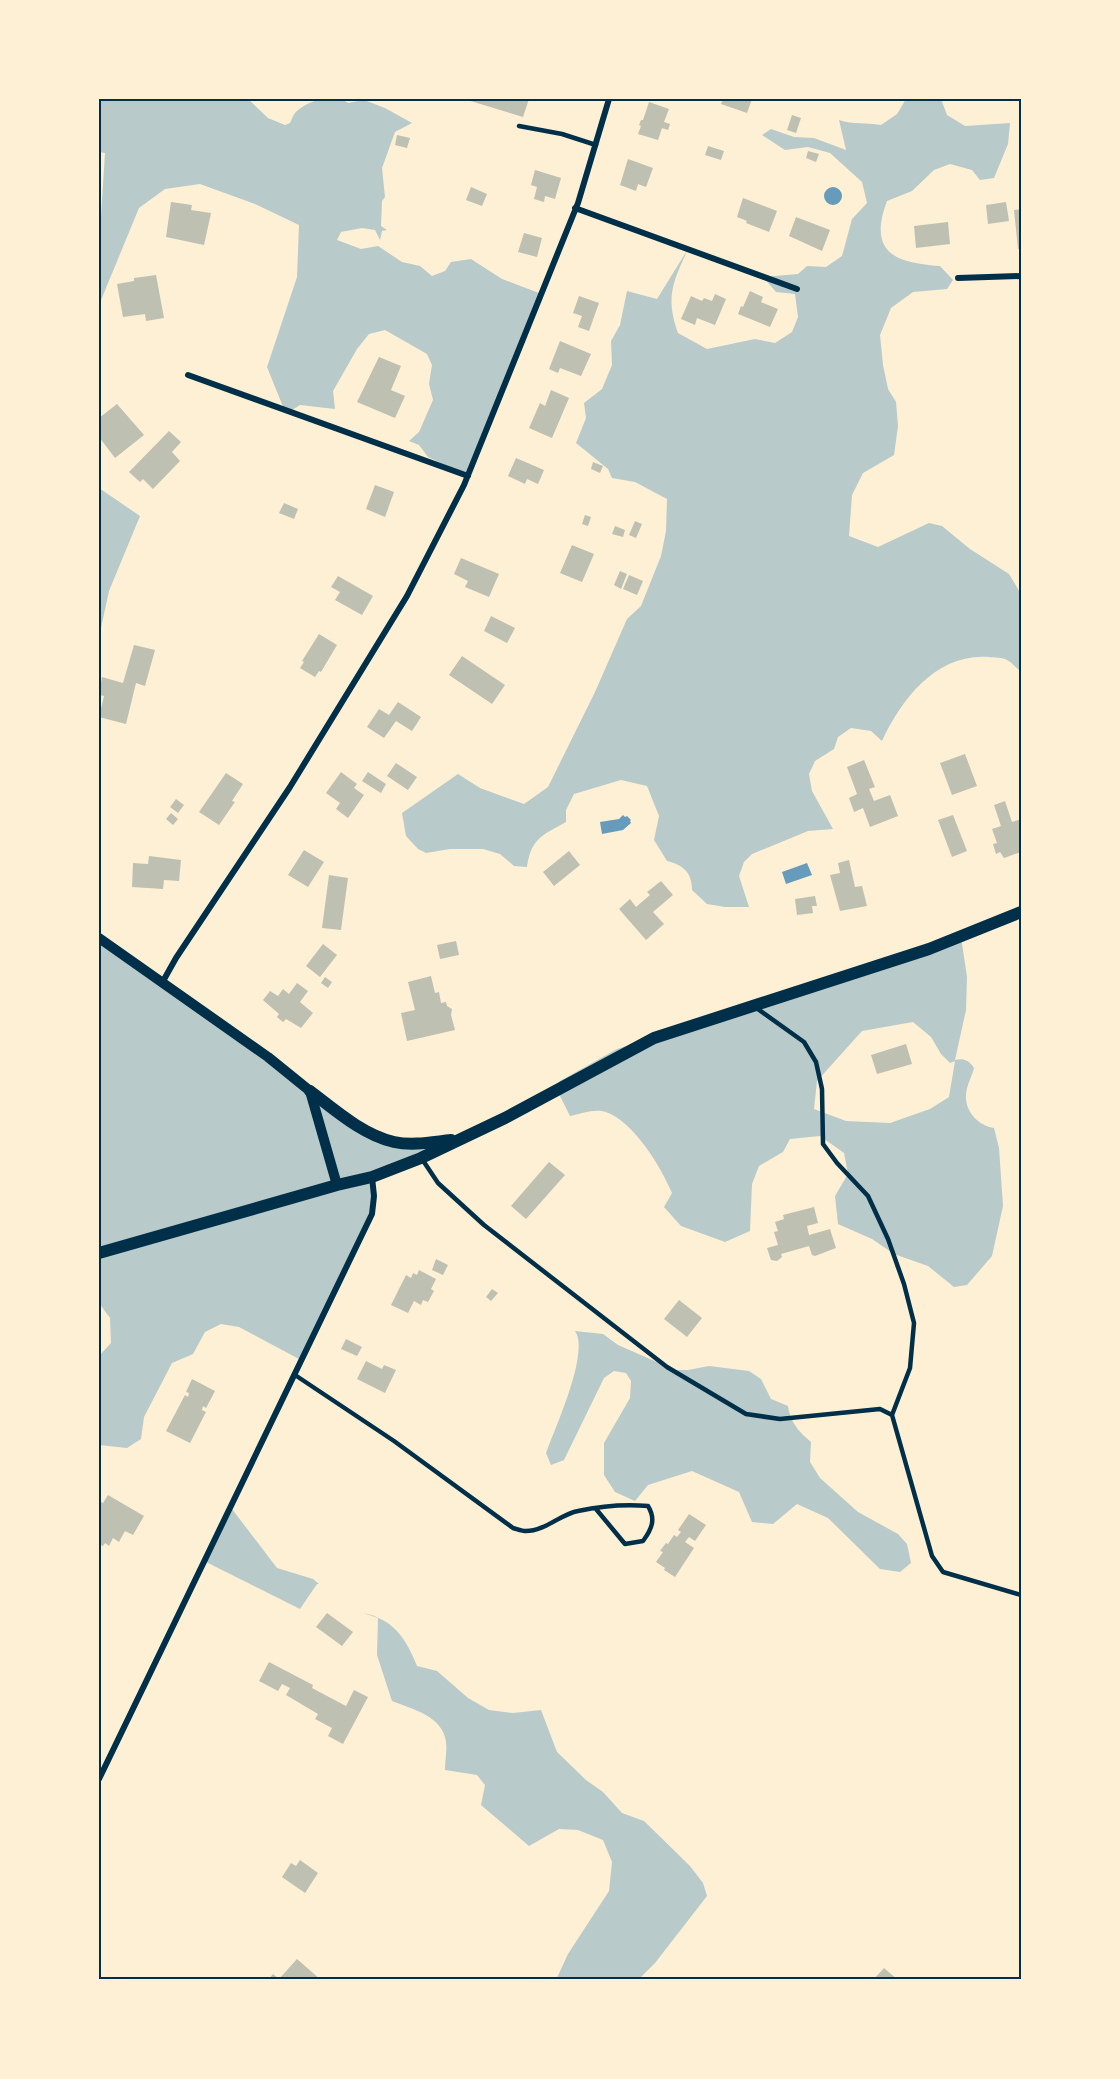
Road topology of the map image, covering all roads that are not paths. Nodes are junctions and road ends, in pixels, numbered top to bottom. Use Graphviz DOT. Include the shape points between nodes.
graph roads {
  1 [pos="609,99"];
  2 [pos="519,126"];
  3 [pos="596,145"];
  4 [pos="575,208"];
  5 [pos="1021,276"];
  6 [pos="958,279"];
  7 [pos="797,289"];
  8 [pos="188,375"];
  9 [pos="468,476"];
  10 [pos="1021,912"];
  11 [pos="99,938"];
  12 [pos="161,984"];
  13 [pos="752,1005"];
  14 [pos="310,1091"];
  15 [pos="461,1138"];
  16 [pos="421,1158"];
  17 [pos="372,1177"];
  18 [pos="337,1185"];
  19 [pos="99,1253"];
  20 [pos="294,1376"];
  21 [pos="892,1415"];
  22 [pos="596,1509"];
  23 [pos="1021,1595"];
  24 [pos="99,1779"];
  1 -- 3 [label="street"];
  2 -- 3 [label="lane"];
  3 -- 4 [label="street"];
  4 -- 7 [label="street"];
  4 -- 9 [label="street"];
  5 -- 6 [label="street"];
  8 -- 9 [label="street"];
  9 -- 12 [label="street" via="407,596 290,787"];
  10 -- 13 [label="main road" via="929,949"];
  11 -- 12 [label="street"];
  12 -- 14 [label="street"];
  13 -- 15 [label="main road" via="654,1038"];
  13 -- 21 [label="lane" via="804,1042 816,1062 822,1089 823,1144 868,1196 904,1284 914,1323 910,1368"];
  14 -- 15 [label="main road" via="369,1132 394,1142 418,1144"];
  14 -- 18 [label="street"];
  15 -- 16 [label="main road"];
  16 -- 17 [label="main road"];
  16 -- 21 [label="lane" via="438,1184 492,1232 667,1367 746,1414 780,1419 880,1409"];
  17 -- 18 [label="main road"];
  17 -- 20 [label="street" via="372,1214"];
  18 -- 19 [label="main road"];
  20 -- 22 [label="lane" via="394,1441 513,1528 527,1531 562,1516"];
  20 -- 24 [label="street"];
  21 -- 23 [label="lane" via="932,1556 939,1567 943,1572"];
  22 -- 22 [label="lane" via="626,1504 648,1506 653,1525 644,1541 625,1544"];
}
